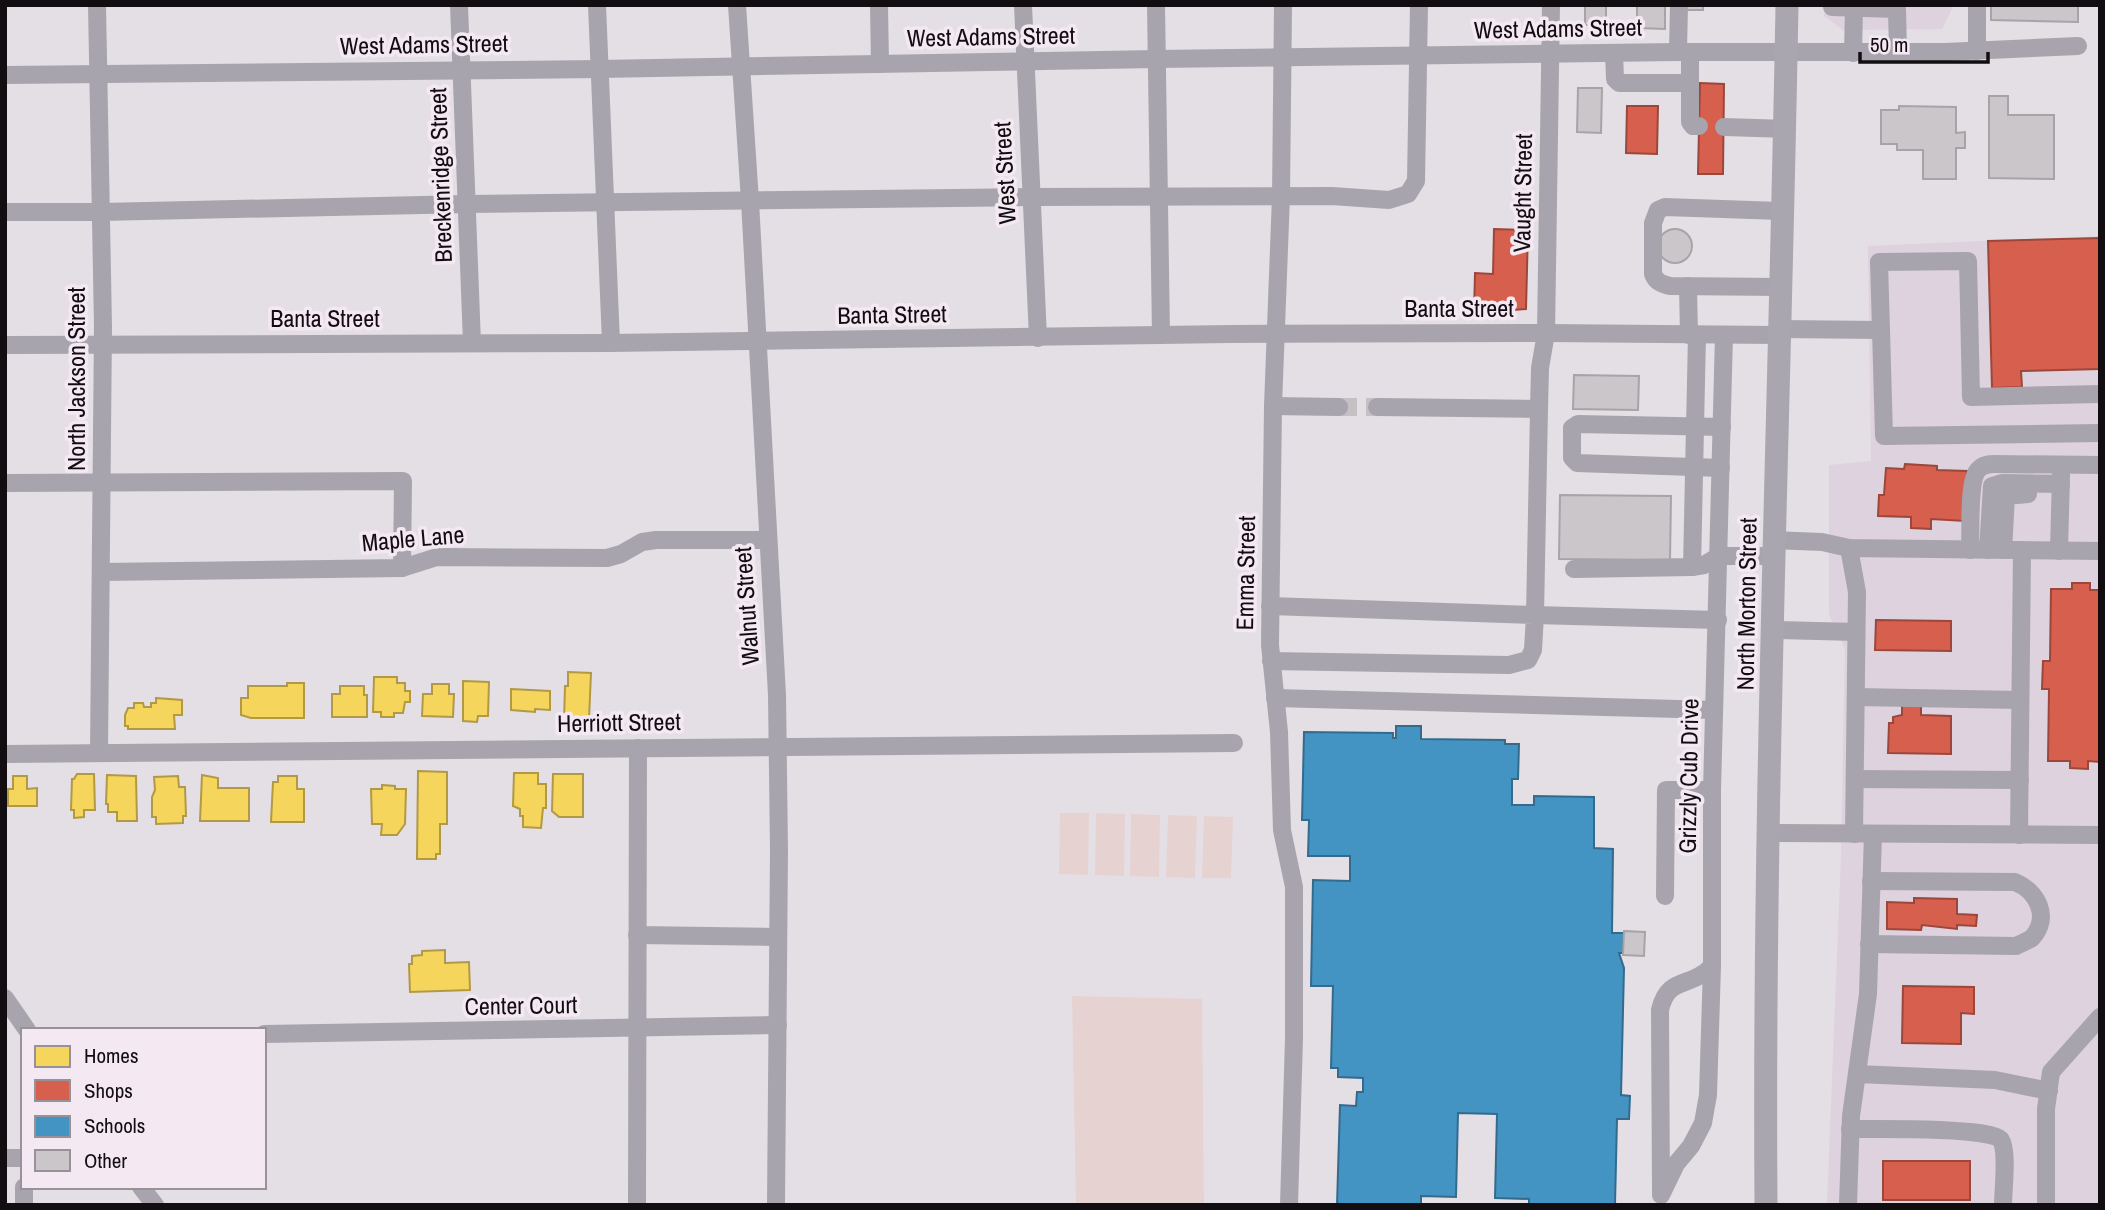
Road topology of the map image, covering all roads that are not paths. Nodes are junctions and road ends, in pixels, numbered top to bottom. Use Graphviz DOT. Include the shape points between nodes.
graph roads {
  1 [pos="97,5"];
  2 [pos="459,5"];
  3 [pos="597,5"];
  4 [pos="737,5"];
  5 [pos="878,5"];
  6 [pos="1023,5"];
  7 [pos="1156,5"];
  8 [pos="1283,5"];
  9 [pos="1419,5"];
  10 [pos="1551,5"];
  11 [pos="1679,5"];
  12 [pos="1787,5"];
  13 [pos="1832,5"];
  14 [pos="1978,5"];
  15 [pos="1854,8"];
  16 [pos="2078,46"];
  17 [pos="1977,51"];
  18 [pos="1684,52"];
  19 [pos="1898,52"];
  20 [pos="1614,53"];
  21 [pos="1787,53"];
  22 [pos="1853,53"];
  23 [pos="1550,54"];
  24 [pos="1419,56"];
  25 [pos="1157,58"];
  26 [pos="1282,58"];
  27 [pos="1025,61"];
  28 [pos="880,64"];
  29 [pos="740,66"];
  30 [pos="462,69"];
  31 [pos="600,69"];
  32 [pos="97,74"];
  33 [pos="5,75"];
  34 [pos="1690,83"];
  35 [pos="1699,126"];
  36 [pos="1724,127"];
  37 [pos="1784,129"];
  38 [pos="1281,197"];
  39 [pos="1031,198"];
  40 [pos="1157,198"];
  41 [pos="750,201"];
  42 [pos="605,203"];
  43 [pos="467,204"];
  44 [pos="1782,211"];
  45 [pos="5,212"];
  46 [pos="101,212"];
  47 [pos="1688,286"];
  48 [pos="1780,287"];
  49 [pos="1881,330"];
  50 [pos="1778,332"];
  51 [pos="1546,333"];
  52 [pos="1277,334"];
  53 [pos="1161,335"];
  54 [pos="1693,335"];
  55 [pos="1724,335"];
  56 [pos="1038,338"];
  57 [pos="757,340"];
  58 [pos="472,343"];
  59 [pos="611,343"];
  60 [pos="5,345"];
  61 [pos="103,345"];
  62 [pos="2100,394"];
  63 [pos="1273,406"];
  64 [pos="1339,407"];
  65 [pos="1377,407"];
  66 [pos="1539,409"];
  67 [pos="1695,427"];
  68 [pos="1722,427"];
  69 [pos="2100,433"];
  70 [pos="2100,465"];
  71 [pos="1694,467"];
  72 [pos="1721,468"];
  73 [pos="2061,479"];
  74 [pos="100,481"];
  75 [pos="5,483"];
  76 [pos="767,540"];
  77 [pos="1774,548"];
  78 [pos="1849,548"];
  79 [pos="1985,550"];
  80 [pos="2022,550"];
  81 [pos="2059,551"];
  82 [pos="2100,551"];
  83 [pos="1719,556"];
  84 [pos="1692,567"];
  85 [pos="402,568"];
  86 [pos="1574,569"];
  87 [pos="101,572"];
  88 [pos="1270,606"];
  89 [pos="1535,615"];
  90 [pos="1718,620"];
  91 [pos="1773,630"];
  92 [pos="1856,632"];
  93 [pos="1271,661"];
  94 [pos="1856,697"];
  95 [pos="1275,698"];
  96 [pos="2020,699"];
  97 [pos="1714,710"];
  98 [pos="1234,743"];
  99 [pos="778,747"];
  100 [pos="638,748"];
  101 [pos="99,753"];
  102 [pos="5,754"];
  103 [pos="1855,779"];
  104 [pos="2020,780"];
  105 [pos="1712,790"];
  106 [pos="1769,833"];
  107 [pos="1854,834"];
  108 [pos="1872,834"];
  109 [pos="2019,835"];
  110 [pos="2100,835"];
  111 [pos="1871,881"];
  112 [pos="1665,896"];
  113 [pos="637,935"];
  114 [pos="778,937"];
  115 [pos="1869,944"];
  116 [pos="1712,966"];
  117 [pos="8,1008"];
  118 [pos="2100,1017"];
  119 [pos="778,1025"];
  120 [pos="637,1026"];
  121 [pos="25,1028"];
  122 [pos="266,1034"];
  123 [pos="1857,1074"];
  124 [pos="2049,1091"];
  125 [pos="1850,1129"];
  126 [pos="143,1189"];
  127 [pos="1661,1200"];
  128 [pos="155,1205"];
  129 [pos="637,1205"];
  130 [pos="776,1205"];
  131 [pos="1289,1205"];
  132 [pos="1766,1205"];
  133 [pos="1848,1205"];
  134 [pos="2003,1205"];
  135 [pos="2046,1205"];
  1 -- 32 [label="street, North Jackson Street"];
  2 -- 30 [label="street, Breckenridge Street"];
  3 -- 31 [label="street"];
  4 -- 29 [label="street, Walnut Street"];
  5 -- 28 [label="street"];
  6 -- 27 [label="street, West Street"];
  7 -- 25 [label="street"];
  8 -- 26 [label="street, Emma Street"];
  9 -- 24 [label="street"];
  10 -- 23 [label="street, Vaught Street"];
  11 -- 18 [label="street"];
  12 -- 21 [label="main road, North Morton Street"];
  13 -- 15 [label="street"];
  14 -- 17 [label="street"];
  15 -- 19 [label="street" via="1897,9"];
  15 -- 22 [label="street"];
  16 -- 17 [label="street, West Adams Street"];
  17 -- 19 [label="street, West Adams Street"];
  18 -- 20 [label="street, West Adams Street"];
  18 -- 21 [label="street, West Adams Street"];
  18 -- 34 [label="street"];
  19 -- 22 [label="street, West Adams Street"];
  20 -- 23 [label="street, West Adams Street"];
  20 -- 34 [label="street" via="1619,83"];
  21 -- 22 [label="street, West Adams Street"];
  21 -- 37 [label="main road, North Morton Street"];
  23 -- 24 [label="street, West Adams Street"];
  23 -- 51 [label="street, Vaught Street"];
  24 -- 26 [label="street, West Adams Street"];
  24 -- 38 [label="street" via="1416,181 1408,194 1389,200"];
  25 -- 26 [label="street, West Adams Street"];
  25 -- 27 [label="street, West Adams Street"];
  25 -- 40 [label="street"];
  26 -- 38 [label="street, Emma Street"];
  27 -- 28 [label="street, West Adams Street"];
  27 -- 39 [label="street, West Street"];
  28 -- 29 [label="street, West Adams Street"];
  29 -- 31 [label="street, West Adams Street"];
  29 -- 41 [label="street, Walnut Street"];
  30 -- 31 [label="street, West Adams Street"];
  30 -- 32 [label="street, West Adams Street"];
  30 -- 43 [label="street, Breckenridge Street"];
  31 -- 42 [label="street"];
  32 -- 33 [label="street, West Adams Street"];
  32 -- 46 [label="street, North Jackson Street"];
  34 -- 35 [label="street" via="1690,122"];
  36 -- 37 [label="street"];
  37 -- 44 [label="main road, North Morton Street"];
  38 -- 40 [label="street"];
  38 -- 52 [label="street, Emma Street"];
  39 -- 40 [label="street"];
  39 -- 41 [label="street"];
  39 -- 56 [label="street, West Street"];
  40 -- 53 [label="street"];
  41 -- 42 [label="street"];
  41 -- 57 [label="street, Walnut Street"];
  42 -- 43 [label="street"];
  42 -- 59 [label="street"];
  43 -- 46 [label="street"];
  43 -- 58 [label="street, Breckenridge Street"];
  44 -- 47 [label="street" via="1658,210 1653,223 1655,279 1670,286"];
  44 -- 48 [label="main road, North Morton Street"];
  45 -- 46 [label="street"];
  46 -- 61 [label="street, North Jackson Street"];
  47 -- 48 [label="street"];
  47 -- 54 [label="street"];
  48 -- 50 [label="main road, North Morton Street"];
  49 -- 50 [label="street, Banta Street"];
  49 -- 62 [label="street" via="1880,262 1968,261 1971,397"];
  49 -- 69 [label="street" via="1884,436"];
  50 -- 55 [label="street, Banta Street"];
  50 -- 77 [label="main road, North Morton Street"];
  51 -- 52 [label="street, Banta Street"];
  51 -- 54 [label="street, Banta Street"];
  51 -- 66 [label="street, Vaught Street"];
  52 -- 53 [label="street, Banta Street"];
  52 -- 63 [label="street, Emma Street"];
  53 -- 56 [label="street, Banta Street"];
  54 -- 55 [label="street, Banta Street"];
  54 -- 67 [label="street"];
  55 -- 68 [label="street, Grizzly Cub Drive"];
  56 -- 57 [label="street, Banta Street"];
  57 -- 59 [label="street, Banta Street"];
  57 -- 76 [label="street, Walnut Street"];
  58 -- 59 [label="street, Banta Street"];
  58 -- 61 [label="street, Banta Street"];
  60 -- 61 [label="street, Banta Street"];
  61 -- 74 [label="street, North Jackson Street"];
  63 -- 64 [label="street"];
  63 -- 88 [label="street, Emma Street"];
  65 -- 66 [label="street"];
  66 -- 89 [label="street, Vaught Street"];
  67 -- 68 [label="street"];
  67 -- 71 [label="street"];
  67 -- 71 [label="street" via="1578,424 1572,428 1572,458 1577,463"];
  68 -- 72 [label="street, Grizzly Cub Drive"];
  70 -- 73 [label="street"];
  71 -- 72 [label="street"];
  71 -- 84 [label="street"];
  72 -- 83 [label="street, Grizzly Cub Drive"];
  73 -- 79 [label="street" via="2006,496"];
  73 -- 79 [label="street" via="1987,476 1982,489"];
  73 -- 81 [label="street"];
  74 -- 75 [label="street"];
  74 -- 85 [label="street" via="403,481"];
  74 -- 87 [label="street, North Jackson Street"];
  76 -- 85 [label="street, Maple Lane" via="656,540 607,558 437,558"];
  76 -- 99 [label="street, Walnut Street"];
  77 -- 78 [label="street" via="1822,542"];
  77 -- 83 [label="street"];
  77 -- 91 [label="main road, North Morton Street"];
  78 -- 79 [label="street"];
  78 -- 92 [label="street" via="1857,592"];
  79 -- 80 [label="street"];
  80 -- 81 [label="street"];
  80 -- 96 [label="street"];
  81 -- 82 [label="street"];
  83 -- 84 [label="street"];
  83 -- 90 [label="street, Grizzly Cub Drive"];
  84 -- 86 [label="street"];
  85 -- 87 [label="street, Maple Lane"];
  87 -- 101 [label="street, North Jackson Street"];
  88 -- 89 [label="street"];
  88 -- 93 [label="street, Emma Street"];
  89 -- 90 [label="street"];
  89 -- 93 [label="street, Vaught Street" via="1528,660 1509,665"];
  90 -- 97 [label="street, Grizzly Cub Drive"];
  91 -- 92 [label="street"];
  91 -- 106 [label="main road, North Morton Street"];
  92 -- 94 [label="street"];
  93 -- 95 [label="street, Emma Street"];
  94 -- 96 [label="street"];
  94 -- 103 [label="street"];
  95 -- 97 [label="street"];
  95 -- 131 [label="street, Emma Street" via="1282,830 1294,887"];
  96 -- 104 [label="street"];
  97 -- 105 [label="street, Grizzly Cub Drive"];
  98 -- 99 [label="street, Herriott Street"];
  99 -- 100 [label="street, Herriott Street"];
  99 -- 114 [label="street, Walnut Street"];
  100 -- 101 [label="street, Herriott Street"];
  100 -- 113 [label="street"];
  101 -- 102 [label="street, Herriott Street"];
  103 -- 104 [label="street"];
  103 -- 107 [label="street"];
  104 -- 109 [label="street"];
  105 -- 112 [label="street" via="1666,790"];
  105 -- 116 [label="street, Grizzly Cub Drive"];
  106 -- 107 [label="street"];
  106 -- 132 [label="main road, North Morton Street"];
  107 -- 108 [label="street"];
  108 -- 109 [label="street"];
  108 -- 111 [label="street"];
  109 -- 110 [label="street"];
  111 -- 115 [label="street"];
  111 -- 115 [label="street" via="2015,882 2037,898 2040,911 2039,926 2031,939 2016,946"];
  113 -- 114 [label="street"];
  113 -- 120 [label="street"];
  114 -- 119 [label="street, Walnut Street"];
  115 -- 123 [label="street" via="1868,994"];
  116 -- 127 [label="street, Grizzly Cub Drive" via="1703,1123 1676,1164"];
  116 -- 127 [label="street" via="1663,996"];
  117 -- 121 [label="street"];
  118 -- 124 [label="street" via="2051,1072"];
  119 -- 120 [label="street, Center Court"];
  119 -- 130 [label="street, Walnut Street"];
  120 -- 122 [label="street, Center Court"];
  120 -- 129 [label="street"];
  123 -- 124 [label="street" via="1995,1080"];
  123 -- 125 [label="street"];
  124 -- 135 [label="street"];
  125 -- 133 [label="street"];
  125 -- 134 [label="street" via="1995,1134 2003,1151"];
  126 -- 128 [label="street"];
}
